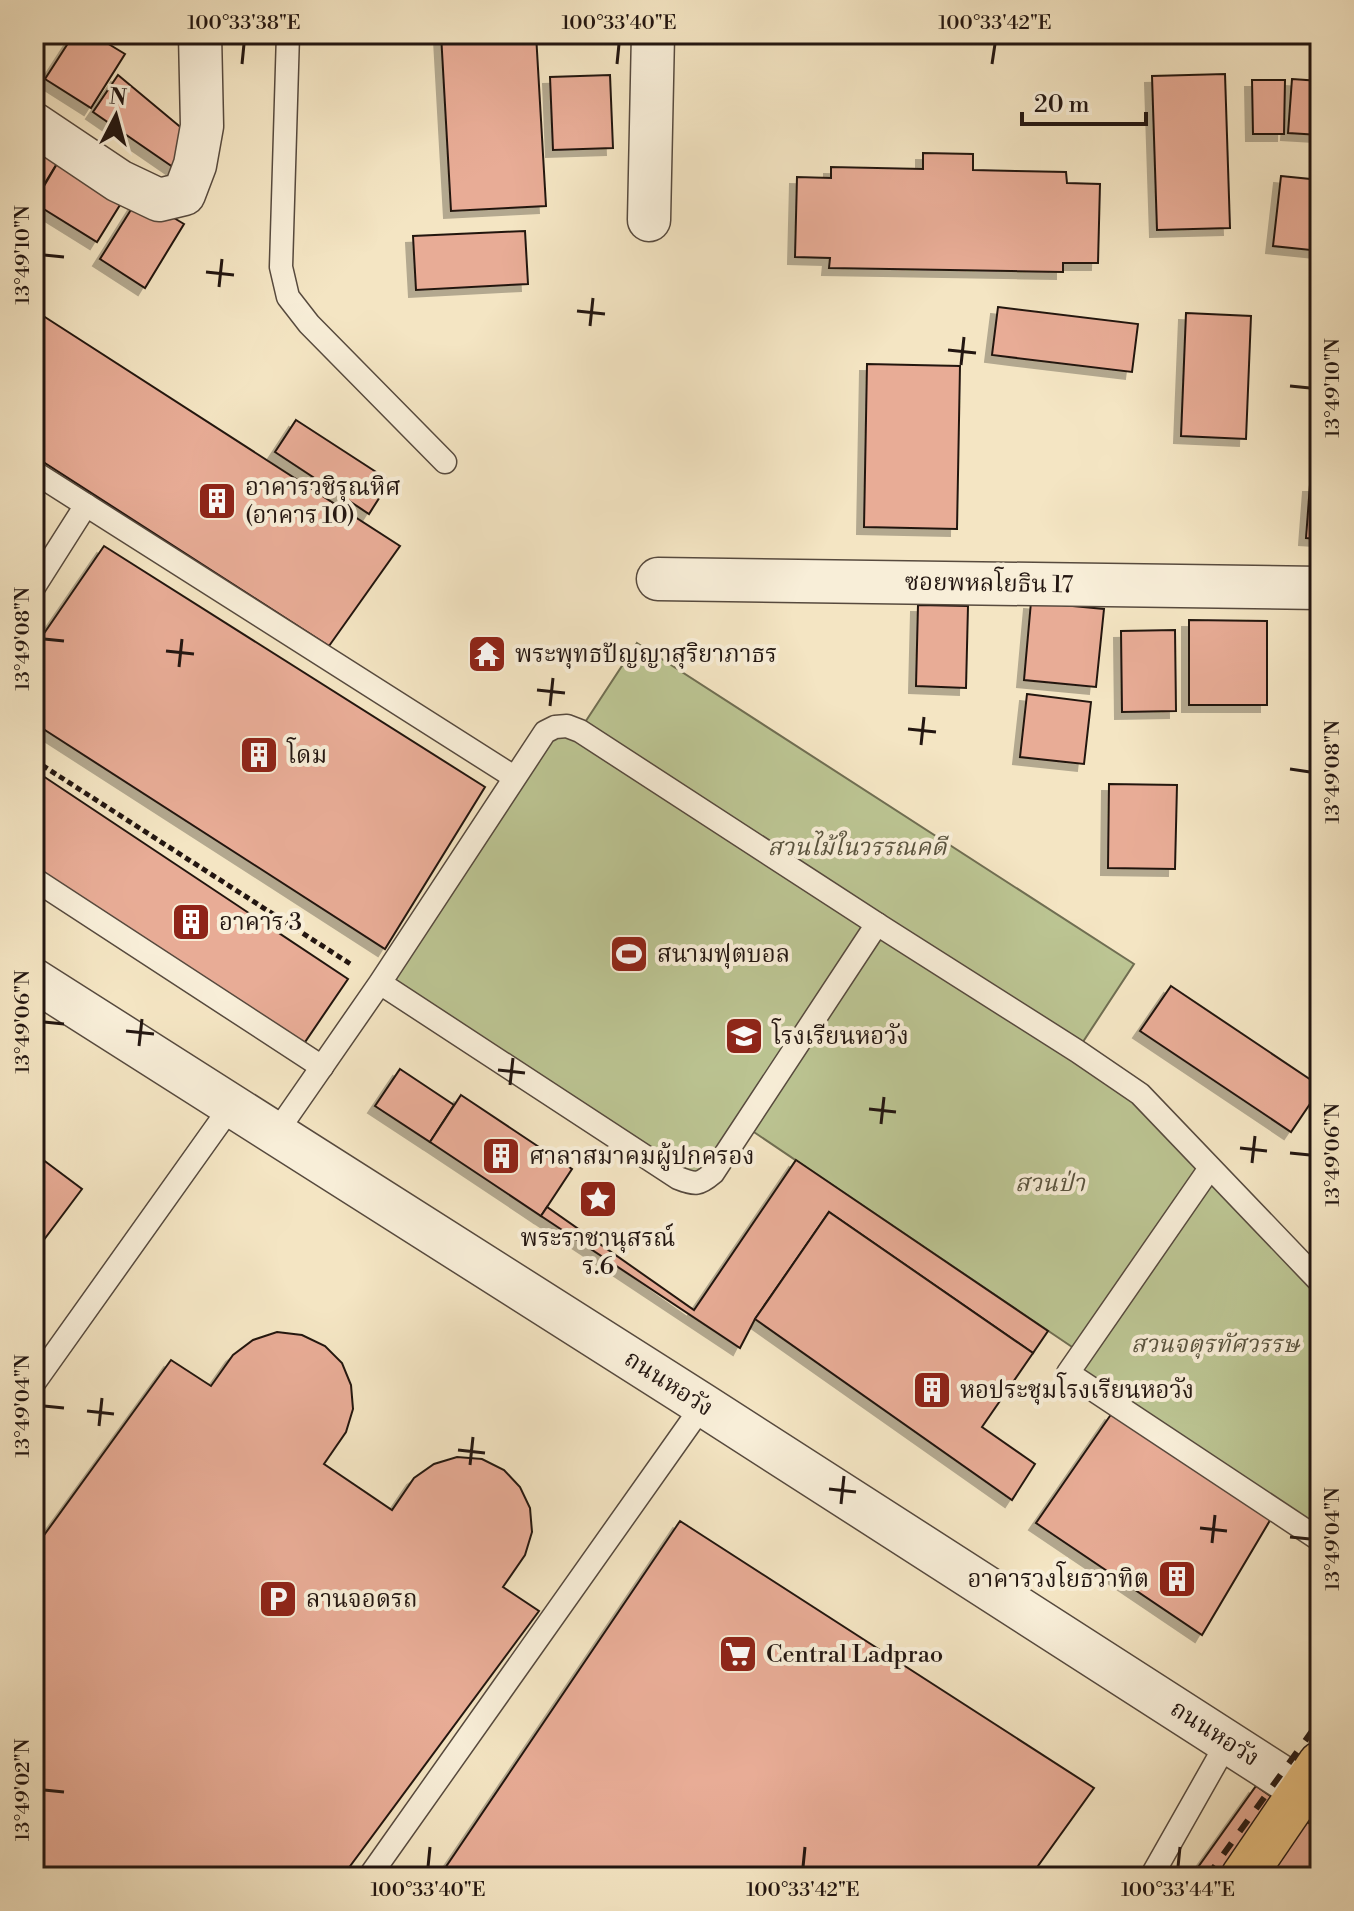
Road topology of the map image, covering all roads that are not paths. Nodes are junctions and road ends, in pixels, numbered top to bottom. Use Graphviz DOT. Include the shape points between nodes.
graph roads {
  1 [pos="200,34"];
  2 [pos="288,34"];
  3 [pos="653,34"];
  4 [pos="34,124"];
  5 [pos="649,220"];
  6 [pos="445,462"];
  7 [pos="34,472"];
  8 [pos="86,505"];
  9 [pos="658,579"];
  10 [pos="34,587"];
  11 [pos="1320,588"];
  12 [pos="514,777"];
  13 [pos="34,879"];
  14 [pos="877,924"];
  15 [pos="34,980"];
  16 [pos="380,983"];
  17 [pos="322,1067"];
  18 [pos="232,1105"];
  19 [pos="276,1133"];
  20 [pos="1210,1168"];
  21 [pos="1320,1282"];
  22 [pos="34,1383"];
  23 [pos="703,1405"];
  24 [pos="1320,1540"];
  25 [pos="1228,1741"];
  26 [pos="1311,1777"];
  27 [pos="369,1877"];
  28 [pos="1151,1877"];
  29 [pos="1243,1877"];
  1 -- 4 [label="street" via="202,126 184,194 159,200 132,188"];
  2 -- 6 [label="lane" via="281,267 288,297"];
  3 -- 5 [label="street"];
  7 -- 8 [label="lane"];
  8 -- 10 [label="lane"];
  8 -- 12 [label="lane"];
  9 -- 11 [label="street, ซอยพหลโยธิน 17"];
  12 -- 14 [label="lane" via="545,732 567,726 580,731"];
  12 -- 16 [label="lane"];
  13 -- 17 [label="lane"];
  14 -- 16 [label="lane" via="713,1173 699,1183 678,1178"];
  14 -- 20 [label="lane" via="1140,1094"];
  15 -- 18 [label="street, ถนนหอวัง"];
  16 -- 17 [label="lane"];
  17 -- 19 [label="lane"];
  18 -- 19 [label="street, ถนนหอวัง"];
  18 -- 22 [label="lane"];
  19 -- 23 [label="street, ถนนหอวัง"];
  20 -- 21 [label="lane"];
  20 -- 24 [label="lane" via="1068,1373"];
  23 -- 25 [label="street, ถนนหอวัง"];
  23 -- 27 [label="lane"];
  25 -- 26 [label="street, ถนนหอวัง"];
  25 -- 28 [label="lane"];
  26 -- 29 [label="main road"];
}
